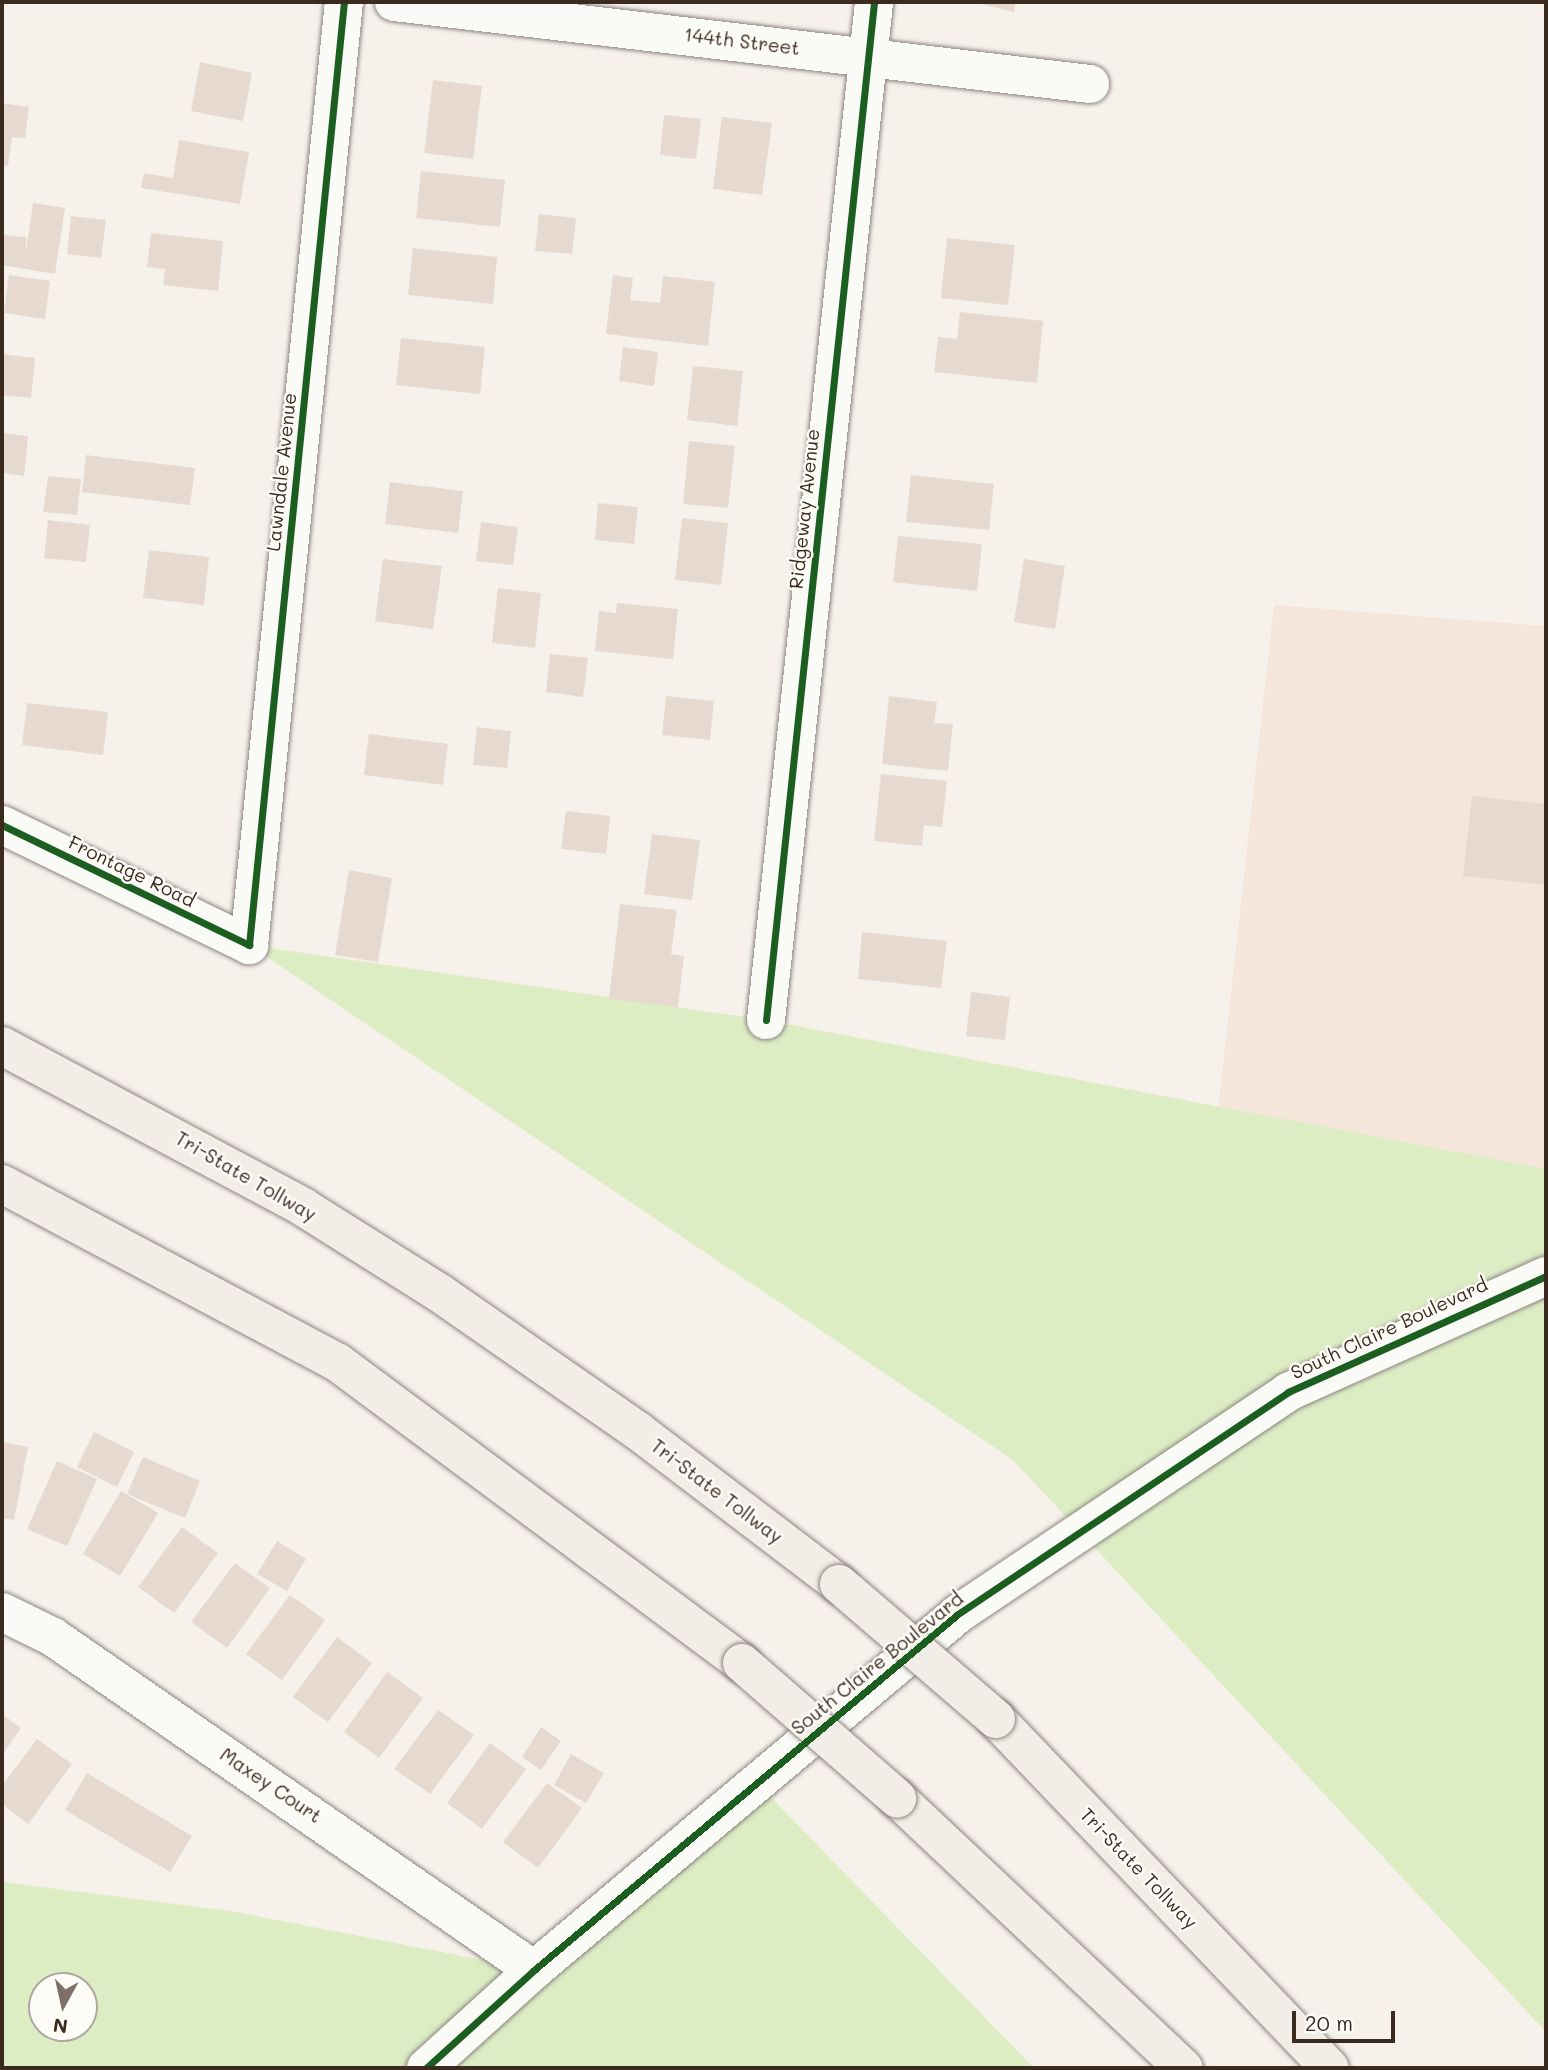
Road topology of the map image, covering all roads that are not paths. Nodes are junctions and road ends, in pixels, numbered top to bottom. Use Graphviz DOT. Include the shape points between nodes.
graph roads {
  1 [pos="344,2"];
  2 [pos="394,2"];
  3 [pos="874,2"];
  4 [pos="868,56"];
  5 [pos="1090,84"];
  6 [pos="2,825"];
  7 [pos="249,945"];
  8 [pos="766,1020"];
  9 [pos="2,1046"];
  10 [pos="2,1184"];
  11 [pos="1546,1276"];
  12 [pos="2,1612"];
  13 [pos="534,1970"];
  14 [pos="426,2068"];
  15 [pos="1184,2068"];
  16 [pos="1330,2068"];
  1 -- 7 [label="street, Lawndale Avenue"];
  2 -- 4 [label="street, 144th Street"];
  3 -- 4 [label="street, Ridgeway Avenue"];
  4 -- 5 [label="street, 144th Street"];
  4 -- 8 [label="street, Ridgeway Avenue"];
  6 -- 7 [label="street, Frontage Road"];
  9 -- 16 [label="highway, Tri-State Tollway, bridge" via="303,1207 441,1294 638,1432 839,1584 996,1719"];
  10 -- 15 [label="highway, bridge" via="337,1362 741,1663 897,1798"];
  11 -- 13 [label="street, South Claire Boulevard" via="1288,1392 958,1614"];
  12 -- 13 [label="street, Maxey Court" via="65,1645"];
  13 -- 14 [label="street, South Claire Boulevard"];
}
